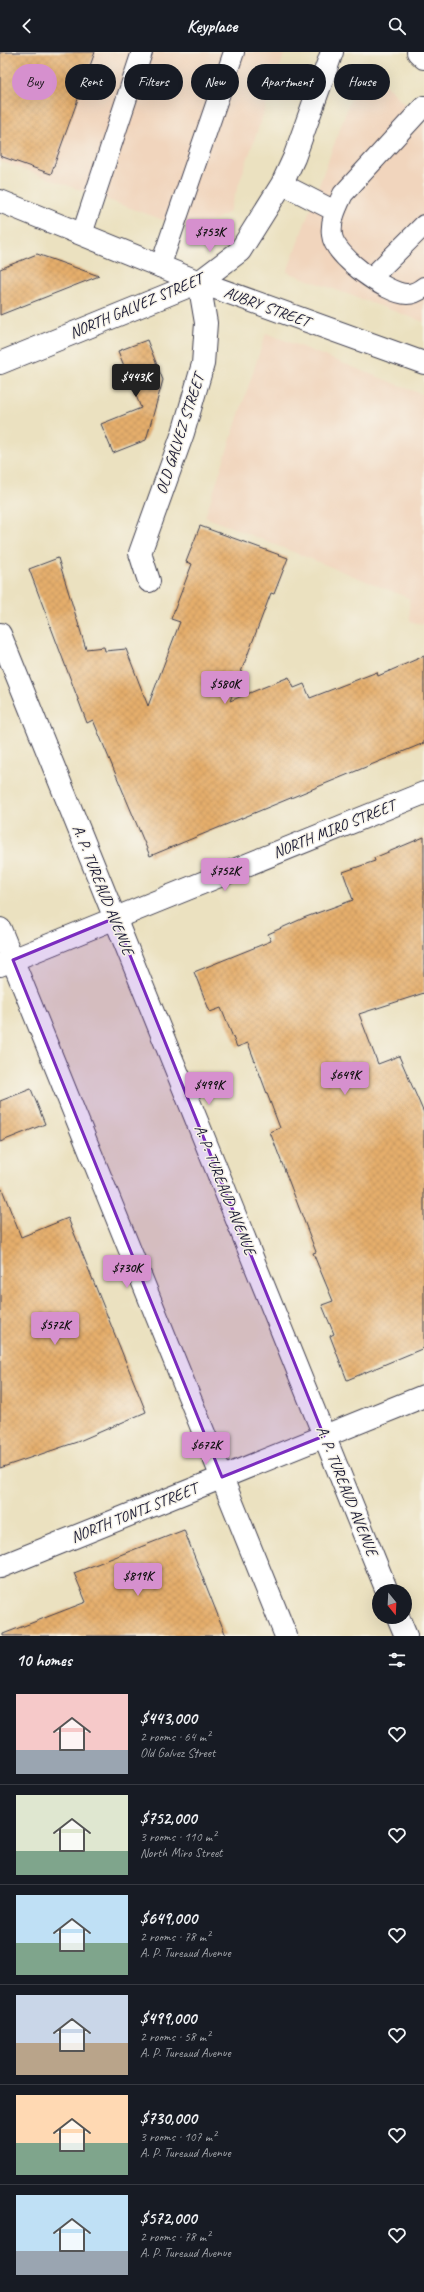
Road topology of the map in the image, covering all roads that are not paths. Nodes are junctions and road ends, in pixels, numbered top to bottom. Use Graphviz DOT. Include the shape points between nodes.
graph roads {
  1 [pos="142,52"];
  2 [pos="234,52"];
  3 [pos="332,52"];
  4 [pos="418,52"];
  5 [pos="424,58"];
  6 [pos="424,106"];
  7 [pos="282,184"];
  8 [pos="0,201"];
  9 [pos="335,211"];
  10 [pos="424,225"];
  11 [pos="82,234"];
  12 [pos="160,267"];
  13 [pos="371,278"];
  14 [pos="199,282"];
  15 [pos="424,287"];
  16 [pos="0,363"];
  17 [pos="424,364"];
  18 [pos="149,581"];
  19 [pos="0,634"];
  20 [pos="424,793"];
  21 [pos="115,918"];
  22 [pos="0,930"];
  23 [pos="6,962"];
  24 [pos="424,1396"];
  25 [pos="324,1436"];
  26 [pos="222,1477"];
  27 [pos="0,1567"];
  28 [pos="384,1584"];
  29 [pos="401,1624"];
  30 [pos="286,1636"];
  31 [pos="406,1636"];
  1 -- 11 [label="lane"];
  2 -- 12 [label="lane"];
  3 -- 7 [label="street, NORTH GALVEZ STREET" via="294,158"];
  4 -- 5 [label="street"];
  6 -- 9 [label="lane" via="343,194"];
  7 -- 9 [label="lane"];
  7 -- 14 [label="street, NORTH GALVEZ STREET" via="240,251"];
  8 -- 11 [label="street, AUBRY STREET"];
  9 -- 13 [label="lane" via="332,236 335,246 358,270"];
  10 -- 13 [label="lane"];
  11 -- 12 [label="street, AUBRY STREET"];
  12 -- 14 [label="street, AUBRY STREET"];
  13 -- 15 [label="lane" via="406,294 418,292"];
  14 -- 16 [label="street, NORTH GALVEZ STREET"];
  14 -- 17 [label="street, AUBRY STREET"];
  14 -- 18 [label="street, OLD GALVEZ STREET" via="206,323 203,364 183,433 140,553"];
  19 -- 21 [label="street, A. P. TUREAUD AVENUE"];
  20 -- 21 [label="street, NORTH MIRO STREET"];
  21 -- 23 [label="street, NORTH MIRO STREET"];
  21 -- 25 [label="street, A. P. TUREAUD AVENUE"];
  22 -- 23 [label="street"];
  23 -- 26 [label="street"];
  24 -- 25 [label="street, NORTH TONTI STREET"];
  25 -- 26 [label="street, NORTH TONTI STREET"];
  25 -- 28 [label="street, A. P. TUREAUD AVENUE"];
  26 -- 27 [label="street, NORTH TONTI STREET"];
  26 -- 30 [label="street"];
  29 -- 31 [label="street"];
}
